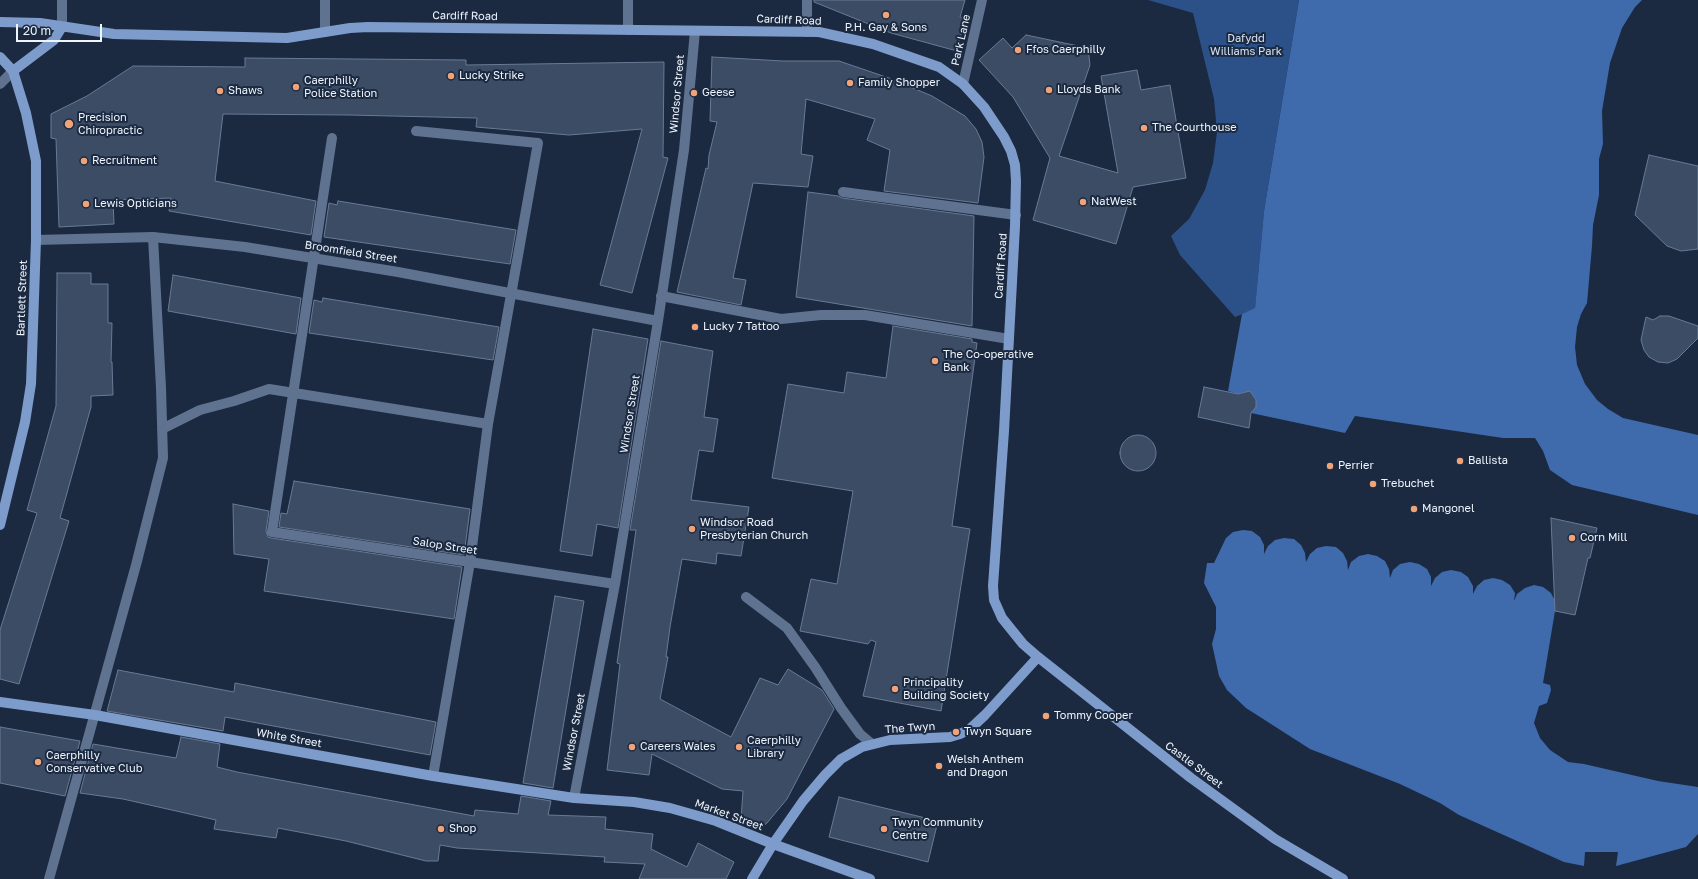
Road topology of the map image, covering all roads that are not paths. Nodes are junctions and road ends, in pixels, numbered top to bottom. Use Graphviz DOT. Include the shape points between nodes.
graph roads {
  1 [pos="62,0"];
  2 [pos="325,0"];
  3 [pos="628,0"];
  4 [pos="807,0"];
  5 [pos="982,0"];
  6 [pos="0,22"];
  7 [pos="62,27"];
  8 [pos="628,30"];
  9 [pos="695,30"];
  10 [pos="325,32"];
  11 [pos="807,32"];
  12 [pos="0,57"];
  13 [pos="13,71"];
  14 [pos="0,84"];
  15 [pos="963,84"];
  16 [pos="416,131"];
  17 [pos="332,138"];
  18 [pos="842,192"];
  19 [pos="1016,216"];
  20 [pos="153,237"];
  21 [pos="36,240"];
  22 [pos="314,258"];
  23 [pos="511,293"];
  24 [pos="661,296"];
  25 [pos="658,321"];
  26 [pos="1009,339"];
  27 [pos="294,393"];
  28 [pos="488,424"];
  29 [pos="162,429"];
  30 [pos="0,525"];
  31 [pos="470,562"];
  32 [pos="615,584"];
  33 [pos="746,598"];
  34 [pos="1038,658"];
  35 [pos="0,702"];
  36 [pos="95,715"];
  37 [pos="872,744"];
  38 [pos="433,776"];
  39 [pos="574,798"];
  40 [pos="773,844"];
  41 [pos="49,879"];
  42 [pos="752,879"];
  43 [pos="870,879"];
  44 [pos="1343,879"];
  1 -- 7 [label="street"];
  2 -- 10 [label="street"];
  3 -- 8 [label="street"];
  4 -- 11 [label="street"];
  5 -- 15 [label="street, Park Lane"];
  6 -- 7 [label="main road, Cardiff Road" via="40,23"];
  7 -- 10 [label="main road, Cardiff Road" via="114,34 287,38"];
  7 -- 13 [label="main road" via="54,40"];
  8 -- 9 [label="main road, Cardiff Road"];
  8 -- 10 [label="main road, Cardiff Road" via="368,27"];
  9 -- 11 [label="main road, Cardiff Road"];
  9 -- 24 [label="street, Windsor Street" via="684,150"];
  11 -- 15 [label="main road, Cardiff Road" via="832,34 874,44 927,62"];
  12 -- 13 [label="main road"];
  13 -- 14 [label="street"];
  13 -- 21 [label="main road, Bartlett Street" via="26,113 36,160"];
  15 -- 19 [label="main road, Cardiff Road" via="984,107 1011,151 1015,165"];
  16 -- 23 [label="street" via="538,143"];
  17 -- 22 [label="street"];
  18 -- 19 [label="street"];
  19 -- 26 [label="main road, Cardiff Road"];
  20 -- 21 [label="street, Broomfield Street"];
  20 -- 22 [label="street, Broomfield Street"];
  20 -- 29 [label="street"];
  21 -- 30 [label="main road, Bartlett Street" via="30,390"];
  22 -- 23 [label="street, Broomfield Street"];
  22 -- 27 [label="street"];
  23 -- 25 [label="street, Broomfield Street"];
  23 -- 28 [label="street"];
  24 -- 25 [label="street, Windsor Street"];
  24 -- 26 [label="street" via="781,319 821,315 865,315"];
  25 -- 32 [label="street, Windsor Street"];
  26 -- 34 [label="main road, Cardiff Road" via="994,600 1010,630"];
  27 -- 28 [label="street"];
  27 -- 29 [label="street" via="269,389 200,410"];
  27 -- 31 [label="street, Salop Street" via="272,532"];
  28 -- 31 [label="street"];
  29 -- 36 [label="street" via="163,458"];
  31 -- 32 [label="street, Salop Street"];
  31 -- 38 [label="street"];
  32 -- 39 [label="street, Windsor Street"];
  33 -- 37 [label="street" via="787,628 856,729"];
  34 -- 37 [label="main road, The Twyn" via="985,715 960,734"];
  34 -- 44 [label="main road, Castle Street" via="1235,811 1282,843"];
  35 -- 36 [label="main road, White Street"];
  36 -- 38 [label="main road, White Street"];
  36 -- 41 [label="street"];
  37 -- 40 [label="main road, The Twyn" via="841,759 825,774"];
  38 -- 39 [label="main road, White Street"];
  39 -- 40 [label="main road, Market Street" via="634,802 670,808 716,821"];
  40 -- 42 [label="main road, The Twyn"];
  40 -- 43 [label="main road, Market Street"];
}
